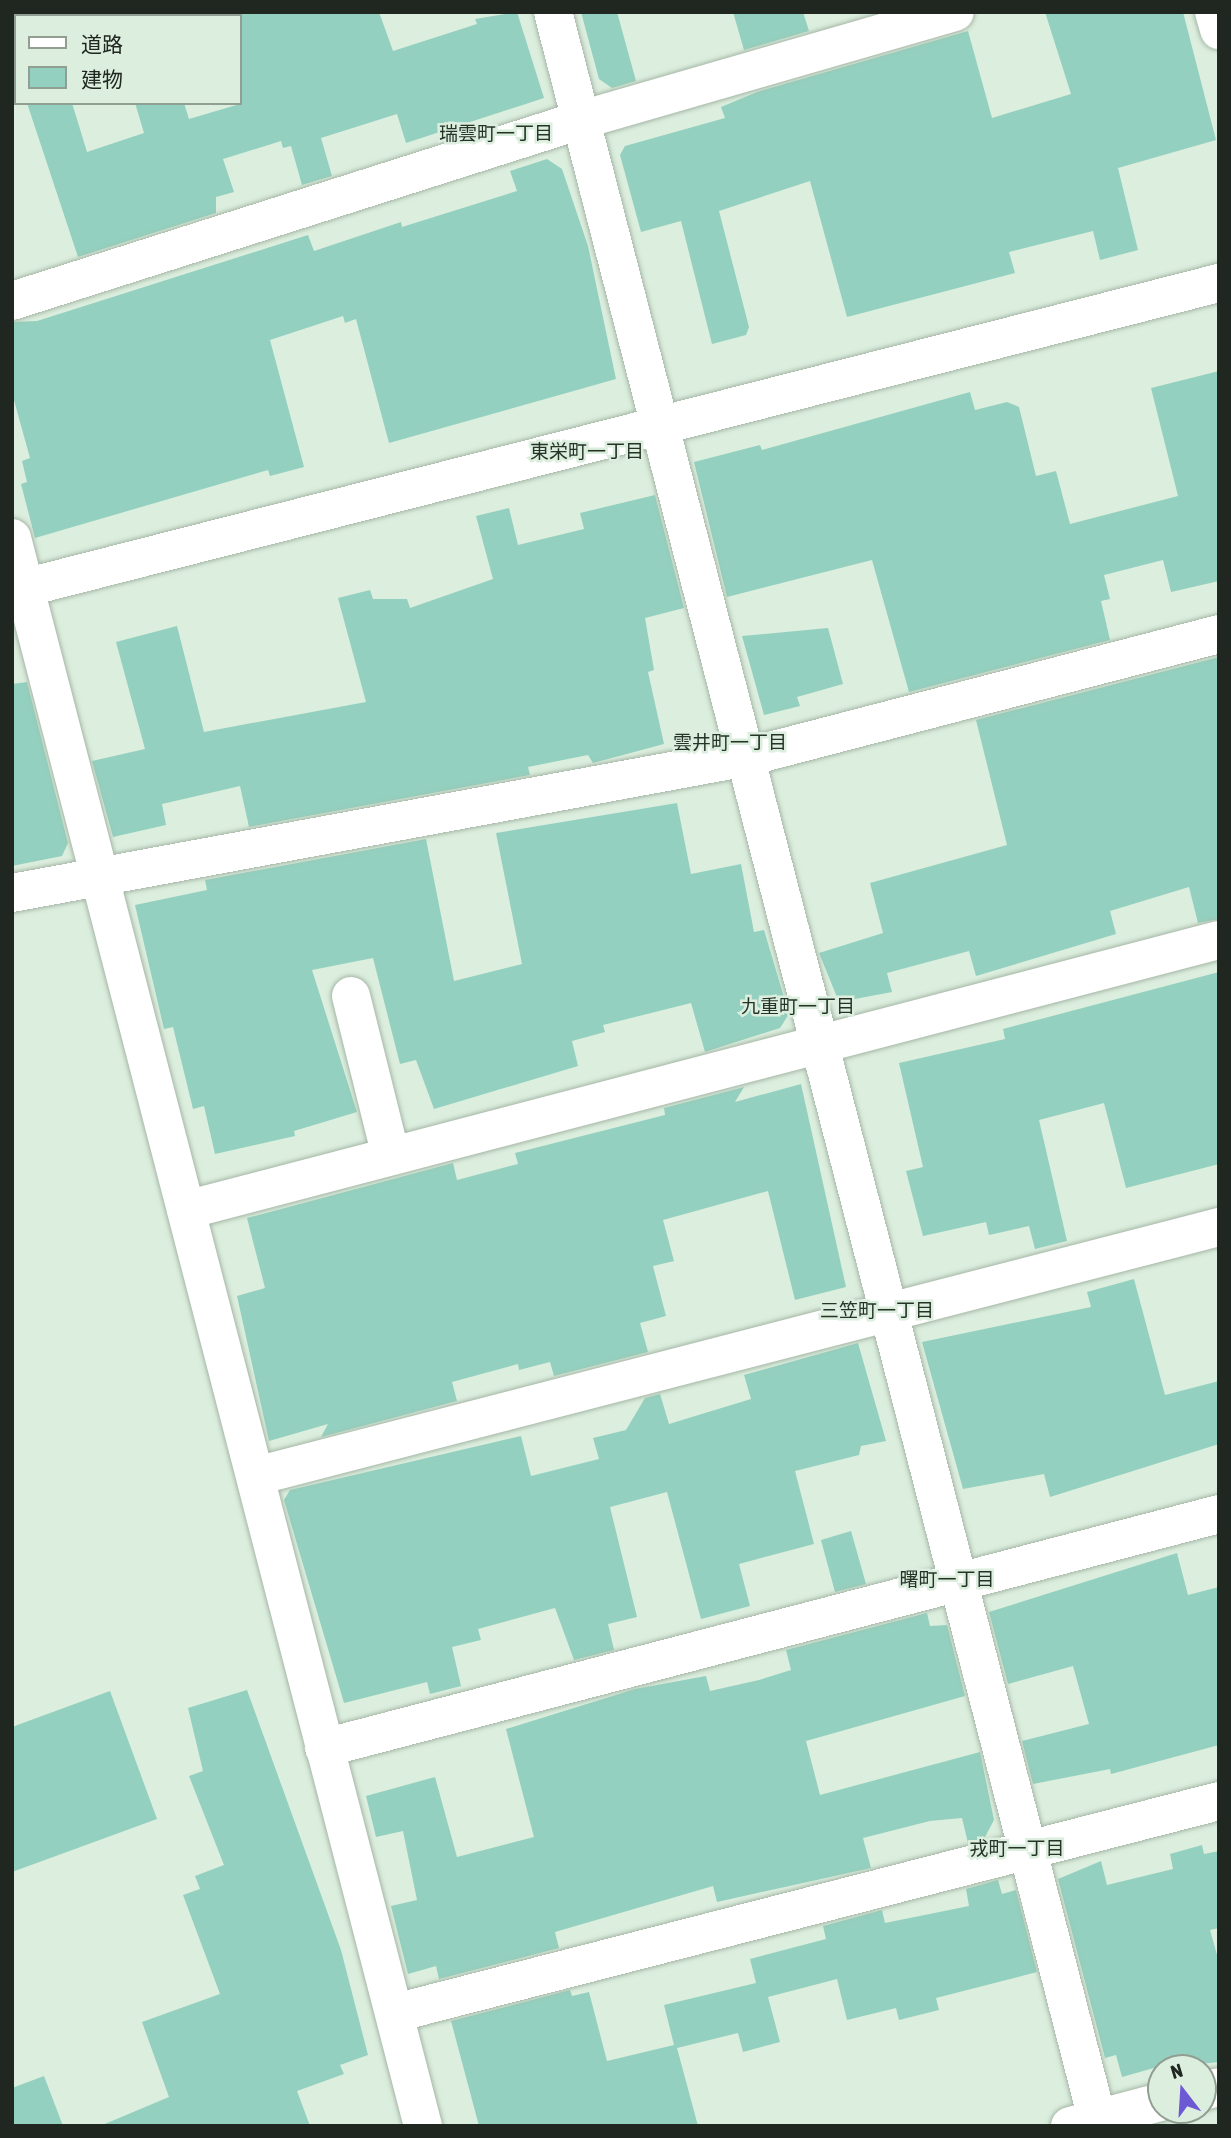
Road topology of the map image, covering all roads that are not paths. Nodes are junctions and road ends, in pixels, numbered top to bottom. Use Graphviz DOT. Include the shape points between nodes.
graph roads {
  1 [pos="553,12"];
  2 [pos="955,12"];
  3 [pos="1214,12"];
  4 [pos="1219,30"];
  5 [pos="581,120"];
  6 [pos="1219,283"];
  7 [pos="12,301"];
  8 [pos="660,421"];
  9 [pos="12,538"];
  10 [pos="18,589"];
  11 [pos="1219,634"];
  12 [pos="747,757"];
  13 [pos="99,876"];
  14 [pos="12,893"];
  15 [pos="1219,940"];
  16 [pos="351,996"];
  17 [pos="821,1043"];
  18 [pos="391,1156"];
  19 [pos="186,1210"];
  20 [pos="1219,1227"];
  21 [pos="891,1313"];
  22 [pos="256,1476"];
  23 [pos="1219,1514"];
  24 [pos="957,1584"];
  25 [pos="324,1748"];
  26 [pos="1219,1801"];
  27 [pos="1028,1852"];
  28 [pos="395,2012"];
  29 [pos="1147,2106"];
  30 [pos="1089,2123"];
  31 [pos="423,2126"];
  1 -- 5 [label="street"];
  2 -- 5 [label="street"];
  3 -- 4 [label="street"];
  5 -- 7 [label="street"];
  5 -- 8 [label="street"];
  6 -- 8 [label="street"];
  8 -- 10 [label="street"];
  8 -- 12 [label="street"];
  9 -- 10 [label="street"];
  10 -- 13 [label="street"];
  11 -- 12 [label="street"];
  12 -- 13 [label="street"];
  12 -- 17 [label="street"];
  13 -- 14 [label="street"];
  13 -- 19 [label="street"];
  15 -- 17 [label="street"];
  16 -- 18 [label="street"];
  17 -- 18 [label="street"];
  17 -- 21 [label="street"];
  18 -- 19 [label="street"];
  19 -- 22 [label="street"];
  20 -- 21 [label="street"];
  21 -- 22 [label="street"];
  21 -- 24 [label="street"];
  22 -- 25 [label="street"];
  23 -- 24 [label="street"];
  24 -- 25 [label="street"];
  24 -- 27 [label="street"];
  25 -- 28 [label="street"];
  26 -- 27 [label="street"];
  27 -- 28 [label="street"];
  27 -- 30 [label="street"];
  28 -- 31 [label="street"];
  29 -- 30 [label="street"];
}
